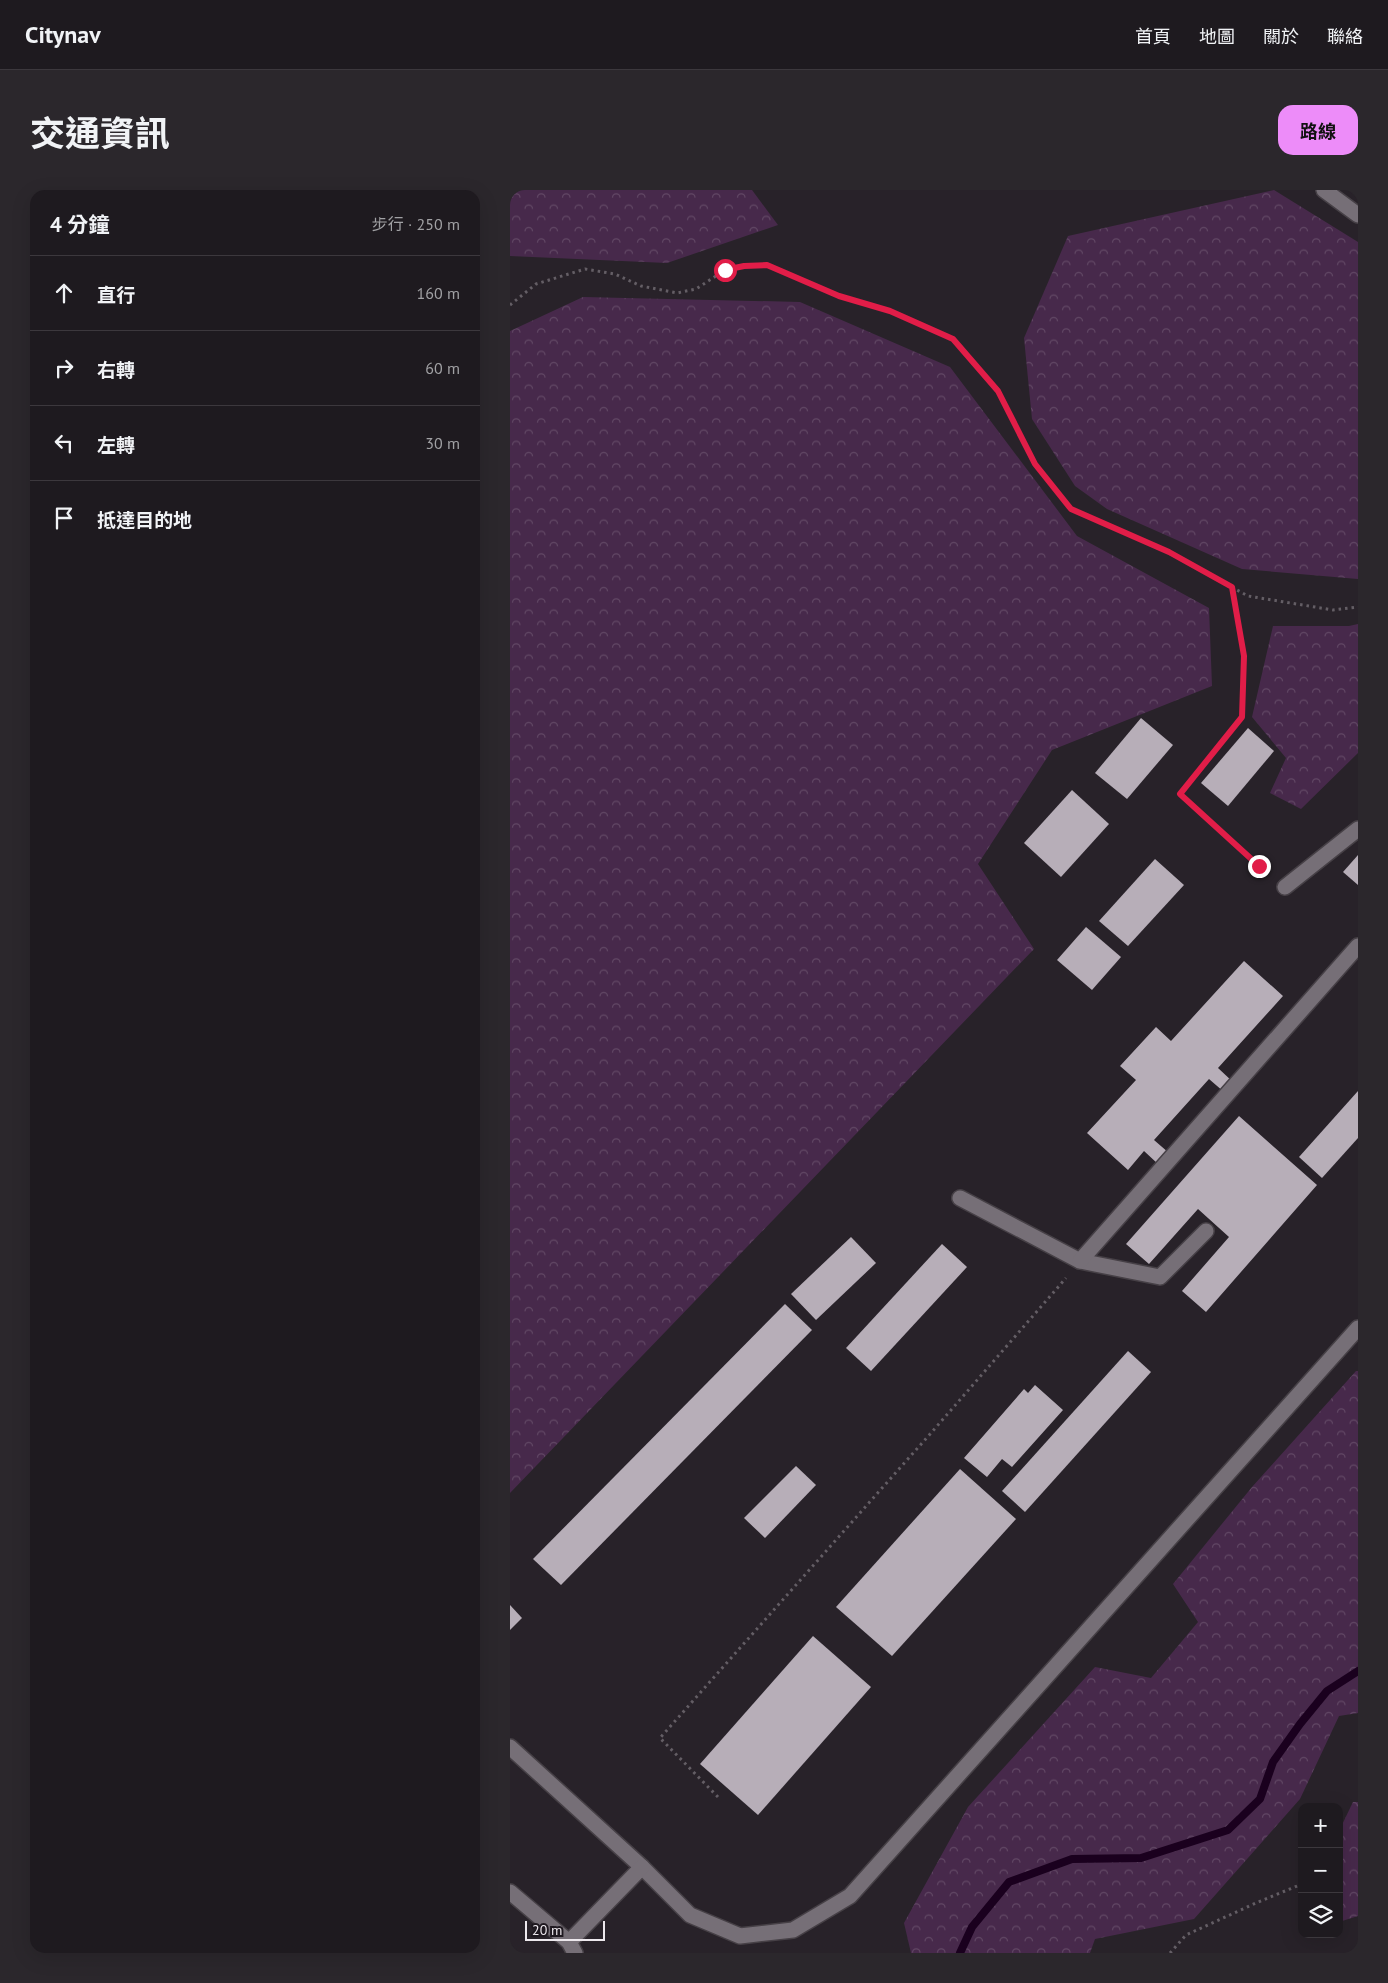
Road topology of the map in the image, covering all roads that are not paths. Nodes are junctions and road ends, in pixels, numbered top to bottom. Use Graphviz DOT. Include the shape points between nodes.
graph roads {
  1 [pos="1324,190"];
  2 [pos="1358,215"];
  3 [pos="1358,829"];
  4 [pos="1286,887"];
  5 [pos="1358,946"];
  6 [pos="960,1198"];
  7 [pos="1206,1231"];
  8 [pos="1080,1261"];
  9 [pos="1358,1328"];
  10 [pos="510,1748"];
  11 [pos="642,1867"];
  12 [pos="510,1892"];
  13 [pos="572,1947"];
  1 -- 2 [label="lane"];
  3 -- 4 [label="lane"];
  5 -- 8 [label="lane"];
  6 -- 8 [label="lane"];
  7 -- 8 [label="lane" via="1160,1277"];
  9 -- 11 [label="lane" via="850,1896 793,1930 740,1936 690,1915"];
  10 -- 11 [label="lane"];
  11 -- 13 [label="lane"];
  12 -- 13 [label="lane"];
}
